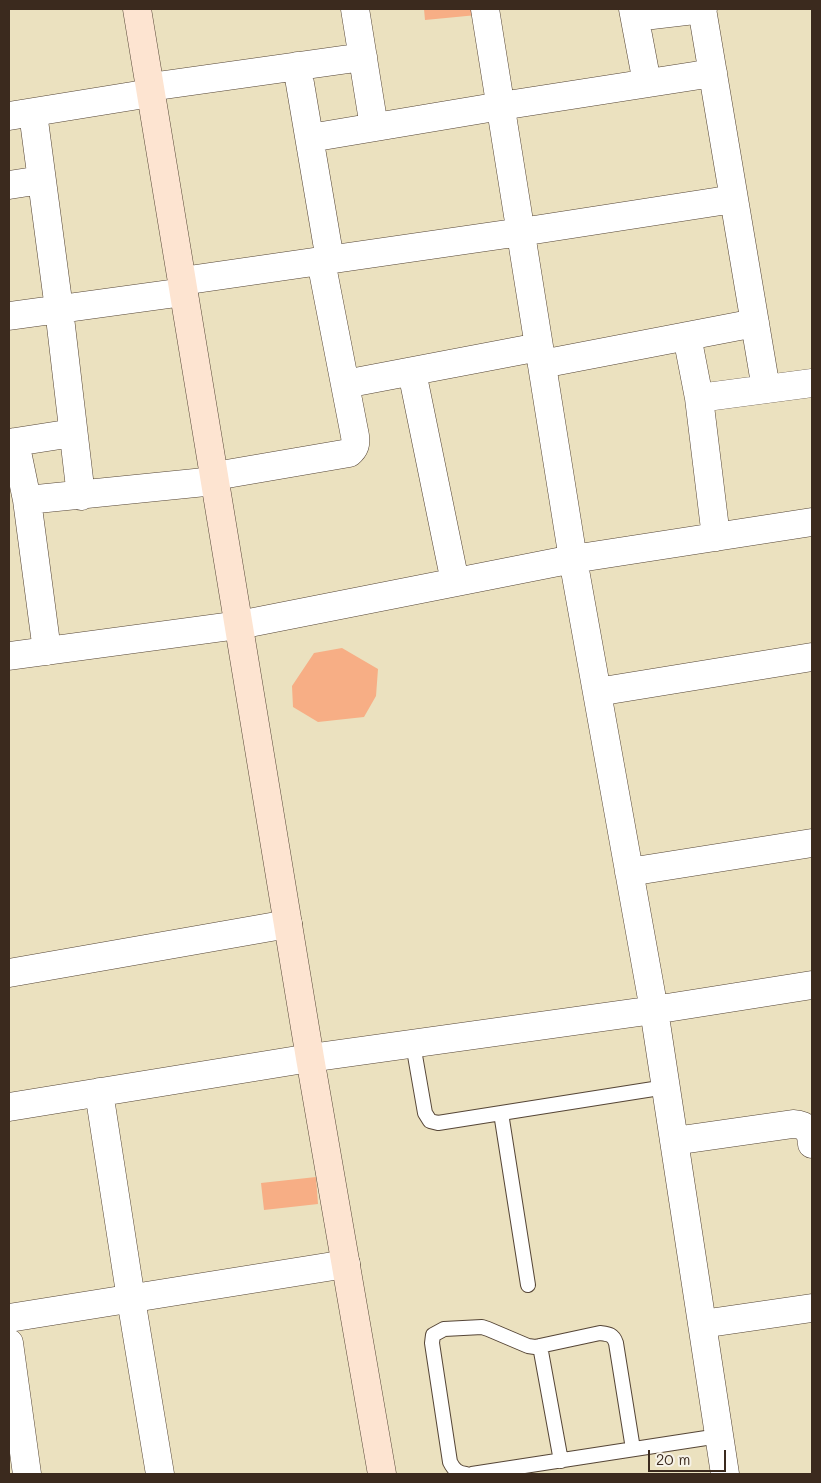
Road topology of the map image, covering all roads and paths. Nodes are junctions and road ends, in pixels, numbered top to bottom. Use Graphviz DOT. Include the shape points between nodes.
graph roads {
  1 [pos="137,9"];
  2 [pos="355,9"];
  3 [pos="485,9"];
  4 [pos="702,9"];
  5 [pos="634,13"];
  6 [pos="363,57"];
  7 [pos="297,66"];
  8 [pos="712,73"];
  9 [pos="647,83"];
  10 [pos="150,90"];
  11 [pos="501,106"];
  12 [pos="21,114"];
  13 [pos="374,127"];
  14 [pos="310,138"];
  15 [pos="41,180"];
  16 [pos="9,185"];
  17 [pos="734,199"];
  18 [pos="521,232"];
  19 [pos="326,260"];
  20 [pos="183,287"];
  21 [pos="59,309"];
  22 [pos="9,316"];
  23 [pos="754,323"];
  24 [pos="686,336"];
  25 [pos="540,356"];
  26 [pos="412,372"];
  27 [pos="812,383"];
  28 [pos="345,384"];
  29 [pos="766,390"];
  30 [pos="698,398"];
  31 [pos="73,433"];
  32 [pos="12,442"];
  33 [pos="215,479"];
  34 [pos="81,496"];
  35 [pos="27,500"];
  36 [pos="812,522"];
  37 [pos="716,537"];
  38 [pos="573,560"];
  39 [pos="455,582"];
  40 [pos="239,625"];
  41 [pos="47,651"];
  42 [pos="9,656"];
  43 [pos="812,658"];
  44 [pos="597,692"];
  45 [pos="812,842"];
  46 [pos="629,872"];
  47 [pos="288,924"];
  48 [pos="9,973"];
  49 [pos="812,985"];
  50 [pos="654,1010"];
  51 [pos="413,1044"];
  52 [pos="310,1058"];
  53 [pos="666,1086"];
  54 [pos="99,1092"];
  55 [pos="9,1106"];
  56 [pos="501,1113"];
  57 [pos="674,1141"];
  58 [pos="812,1144"];
  59 [pos="346,1264"];
  60 [pos="528,1285"];
  61 [pos="130,1299"];
  62 [pos="812,1308"];
  63 [pos="9,1318"];
  64 [pos="702,1324"];
  65 [pos="9,1343"];
  66 [pos="540,1346"];
  67 [pos="719,1436"];
  68 [pos="633,1449"];
  69 [pos="561,1461"];
  70 [pos="26,1474"];
  71 [pos="160,1474"];
  72 [pos="382,1474"];
  73 [pos="466,1474"];
  74 [pos="472,1474"];
  75 [pos="725,1474"];
  1 -- 10 [label="street"];
  2 -- 6 [label="street"];
  3 -- 11 [label="street"];
  4 -- 5 [label="street"];
  4 -- 8 [label="street"];
  5 -- 9 [label="street"];
  6 -- 7 [label="street"];
  6 -- 13 [label="street"];
  7 -- 10 [label="street"];
  7 -- 14 [label="street"];
  8 -- 9 [label="street"];
  8 -- 17 [label="street"];
  9 -- 11 [label="street"];
  10 -- 12 [label="street"];
  10 -- 20 [label="street"];
  11 -- 13 [label="street"];
  11 -- 18 [label="street"];
  12 -- 15 [label="street"];
  13 -- 14 [label="street"];
  14 -- 19 [label="street"];
  15 -- 16 [label="street"];
  15 -- 21 [label="street"];
  17 -- 18 [label="street"];
  17 -- 23 [label="street"];
  18 -- 19 [label="street"];
  18 -- 25 [label="street"];
  19 -- 20 [label="street"];
  19 -- 28 [label="street"];
  20 -- 21 [label="street"];
  20 -- 33 [label="street"];
  21 -- 22 [label="street"];
  21 -- 31 [label="street"];
  23 -- 24 [label="street"];
  23 -- 29 [label="street"];
  24 -- 25 [label="street"];
  24 -- 30 [label="street"];
  25 -- 26 [label="street"];
  25 -- 38 [label="street"];
  26 -- 28 [label="street"];
  26 -- 39 [label="street"];
  27 -- 29 [label="street"];
  28 -- 33 [label="street" via="356,444 354,449"];
  29 -- 30 [label="street"];
  30 -- 37 [label="street"];
  31 -- 32 [label="street"];
  31 -- 34 [label="street"];
  32 -- 35 [label="street"];
  33 -- 34 [label="street"];
  33 -- 40 [label="street"];
  34 -- 35 [label="street"];
  35 -- 41 [label="street"];
  36 -- 37 [label="street"];
  37 -- 38 [label="street"];
  38 -- 39 [label="street"];
  38 -- 44 [label="street"];
  39 -- 40 [label="street"];
  40 -- 41 [label="street"];
  40 -- 47 [label="street"];
  41 -- 42 [label="street"];
  43 -- 44 [label="street"];
  44 -- 46 [label="street"];
  45 -- 46 [label="street"];
  46 -- 50 [label="street"];
  47 -- 48 [label="street"];
  47 -- 52 [label="street"];
  49 -- 50 [label="street"];
  50 -- 51 [label="street"];
  50 -- 53 [label="street"];
  51 -- 52 [label="street"];
  51 -- 56 [label="lane" via="425,1113 430,1121 438,1123"];
  52 -- 54 [label="street"];
  52 -- 59 [label="street"];
  53 -- 56 [label="lane"];
  53 -- 57 [label="street"];
  54 -- 55 [label="street"];
  54 -- 61 [label="street"];
  56 -- 60 [label="lane"];
  57 -- 58 [label="street" via="793,1124 807,1129"];
  57 -- 64 [label="street"];
  59 -- 61 [label="street"];
  59 -- 72 [label="street"];
  61 -- 63 [label="street"];
  61 -- 71 [label="street"];
  62 -- 64 [label="street"];
  64 -- 67 [label="street"];
  65 -- 70 [label="street"];
  66 -- 68 [label="lane" via="600,1333 614,1338"];
  66 -- 69 [label="lane"];
  66 -- 73 [label="lane" via="528,1346 482,1327 444,1329 433,1335 450,1462 454,1469"];
  67 -- 68 [label="lane"];
  67 -- 75 [label="street"];
  68 -- 69 [label="lane"];
  69 -- 74 [label="lane"];
}
